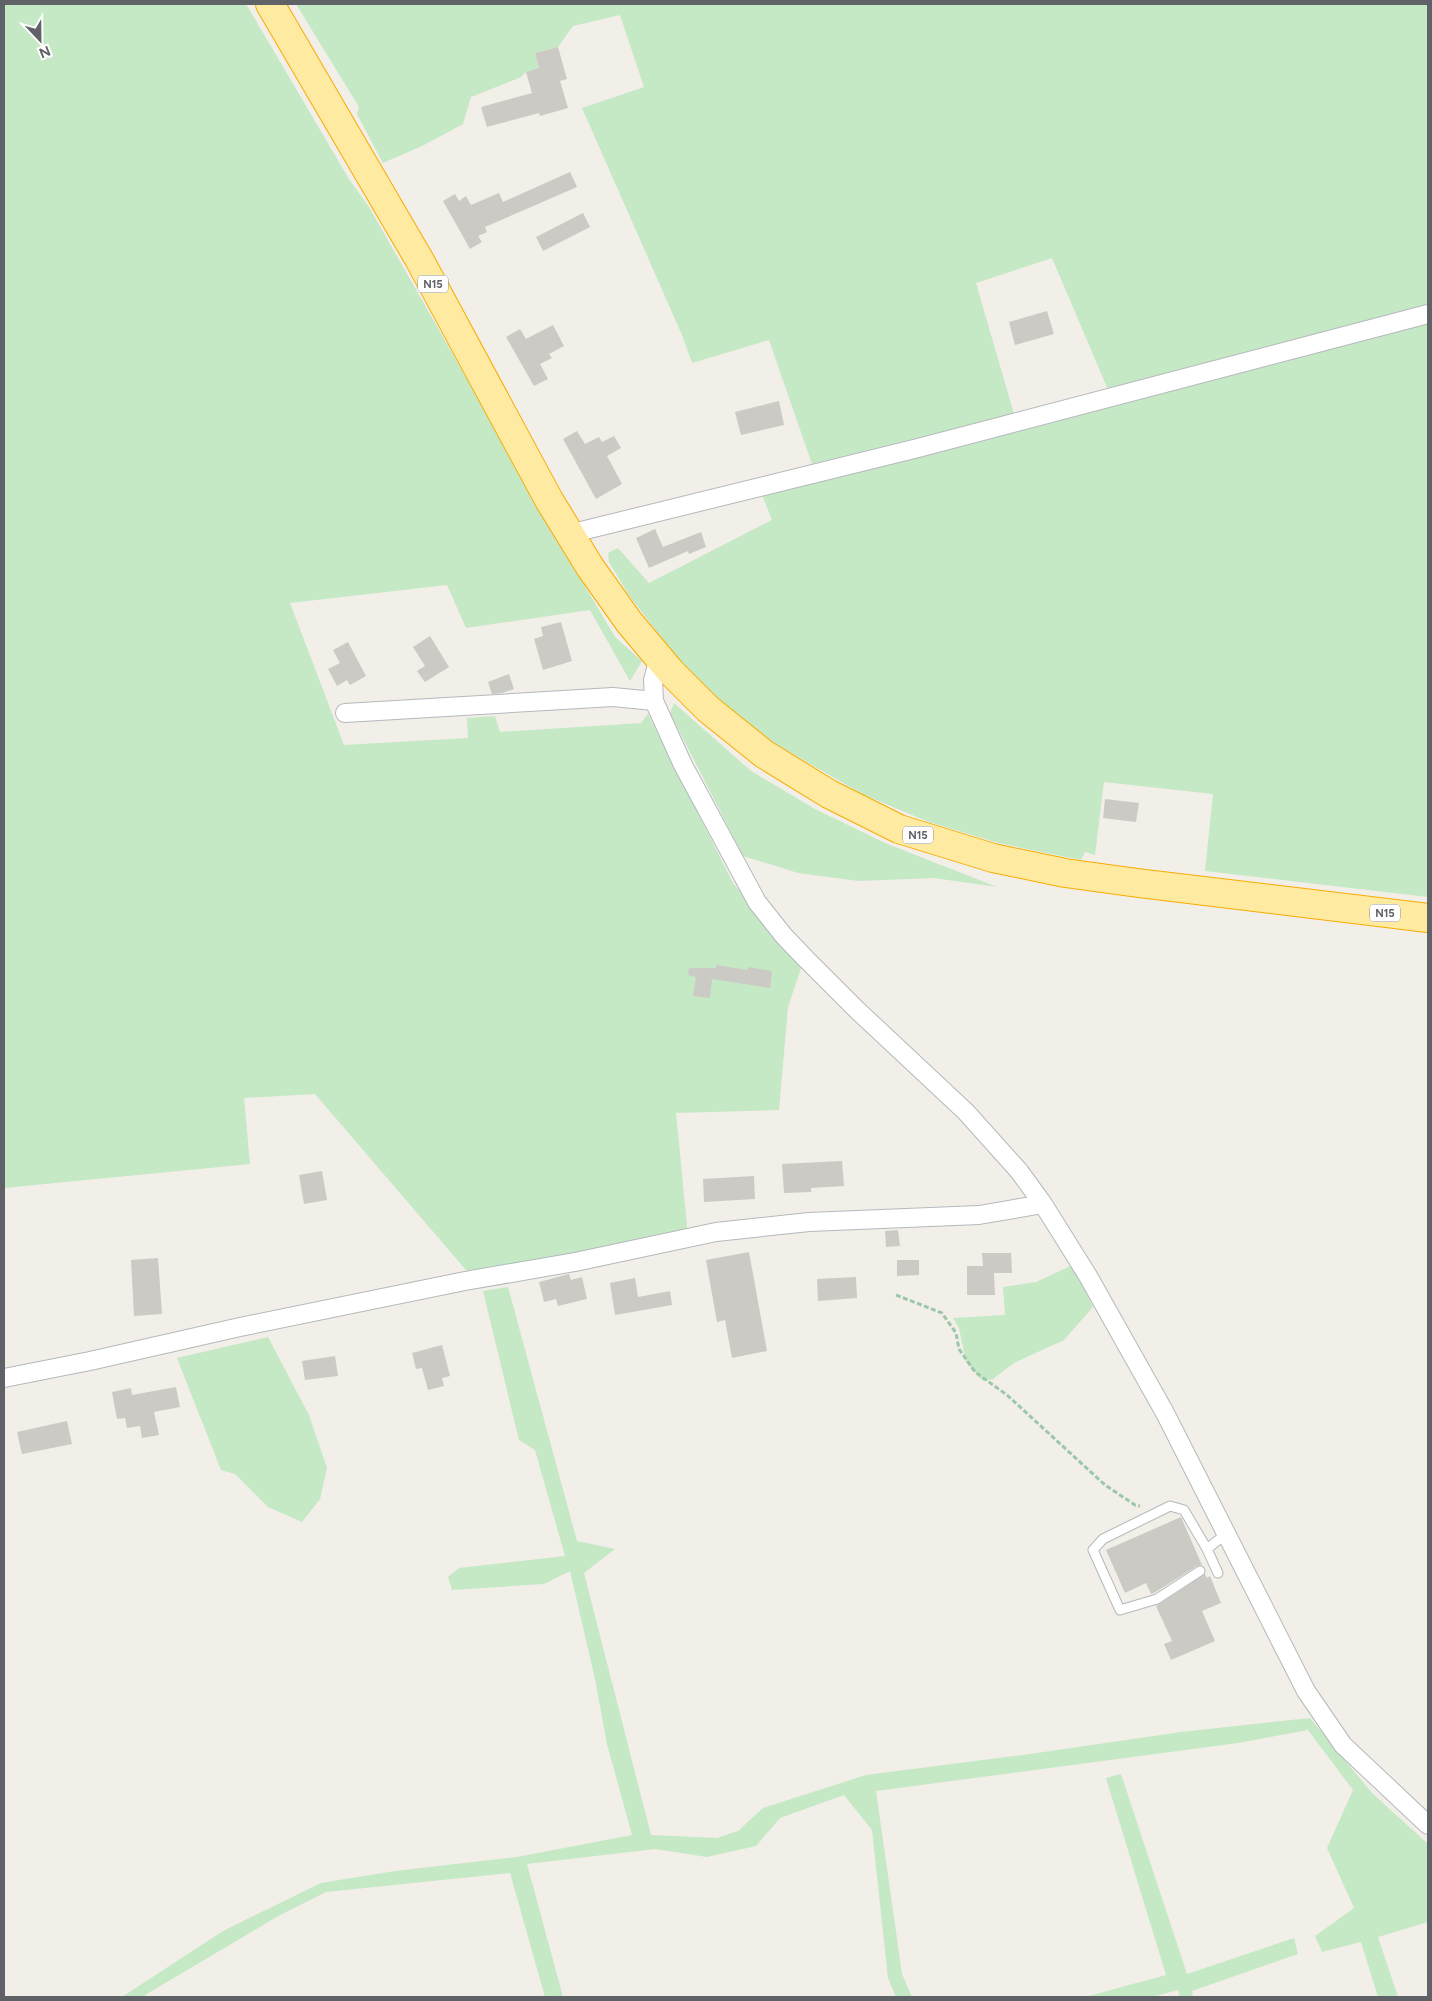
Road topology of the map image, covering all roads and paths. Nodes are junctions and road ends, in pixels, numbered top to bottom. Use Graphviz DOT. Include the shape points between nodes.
graph roads {
  1 [pos="270,4"];
  2 [pos="1428,314"];
  3 [pos="570,534"];
  4 [pos="659,658"];
  5 [pos="654,701"];
  6 [pos="345,713"];
  7 [pos="1428,918"];
  8 [pos="1043,1204"];
  9 [pos="896,1295"];
  10 [pos="4,1378"];
  11 [pos="1148,1517"];
  12 [pos="1227,1533"];
  13 [pos="1207,1549"];
  14 [pos="1200,1571"];
  15 [pos="1218,1574"];
  16 [pos="1428,1825"];
  1 -- 3 [label="highway, N15" via="419,259"];
  2 -- 3 [label="street" via="918,448"];
  3 -- 4 [label="highway, N15" via="590,567"];
  4 -- 5 [label="street" via="653,680"];
  4 -- 7 [label="highway, N15" via="708,709 764,754 828,794 899,829 993,858 1066,872"];
  5 -- 6 [label="street" via="613,697"];
  5 -- 8 [label="street" via="683,765 756,902 819,971 966,1112 1019,1171"];
  8 -- 10 [label="street" via="979,1215 809,1222 716,1232 240,1327"];
  8 -- 12 [label="street" via="1088,1276 1165,1413"];
  9 -- 11 [label="path" via="942,1313 956,1333 959,1349 975,1372 1007,1395 1106,1486 1143,1507"];
  11 -- 13 [label="lane" via="1170,1506 1184,1510"];
  11 -- 14 [label="lane" via="1103,1539 1093,1550 1120,1610 1157,1599"];
  12 -- 13 [label="lane"];
  12 -- 16 [label="street" via="1306,1691 1343,1746"];
  13 -- 15 [label="lane"];
}
